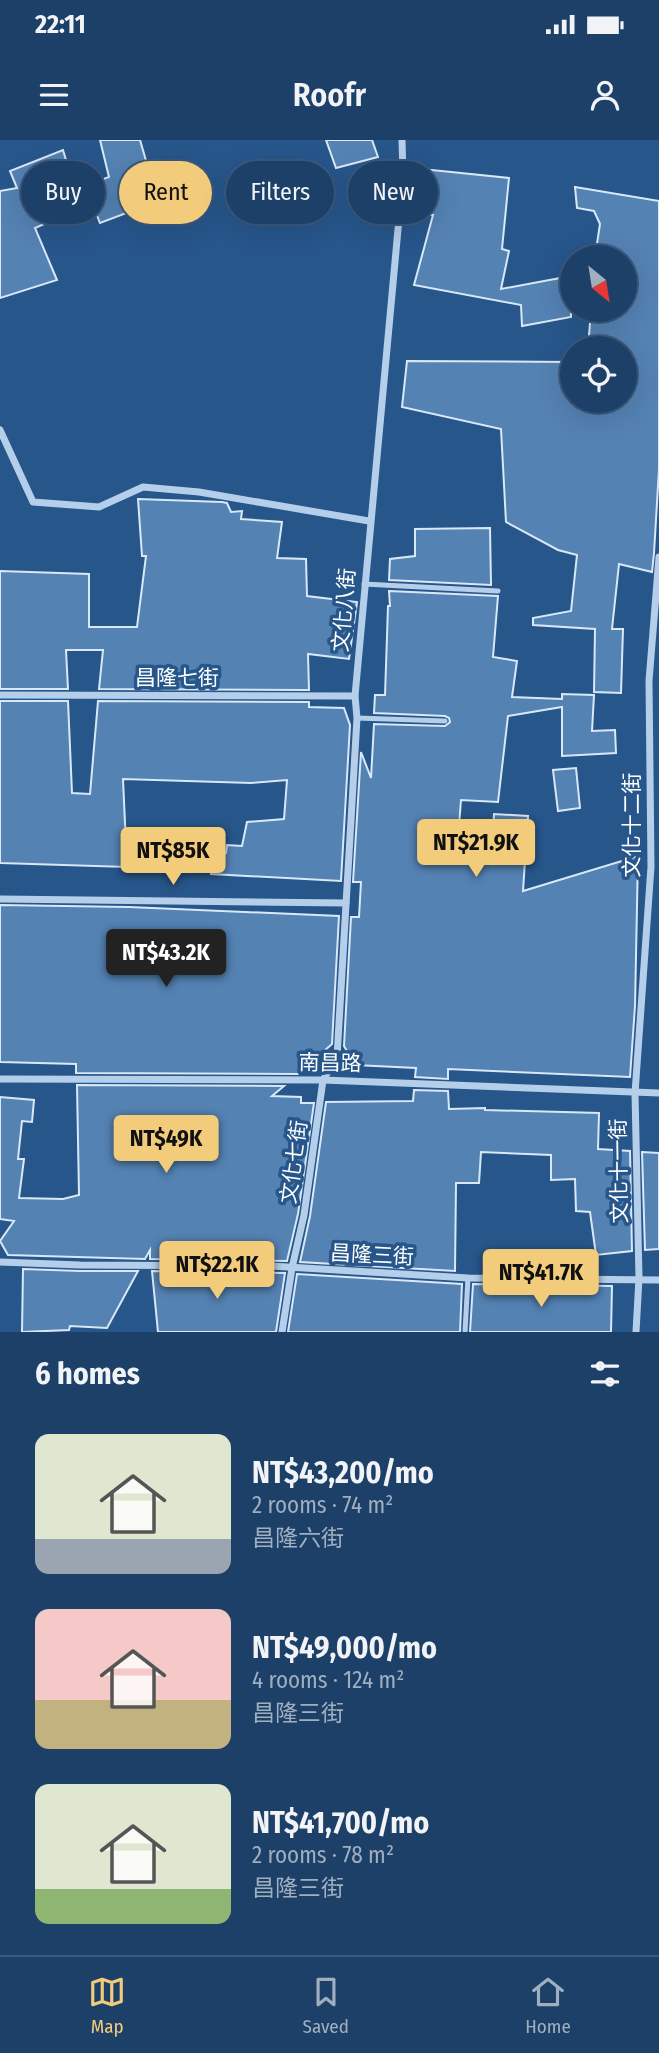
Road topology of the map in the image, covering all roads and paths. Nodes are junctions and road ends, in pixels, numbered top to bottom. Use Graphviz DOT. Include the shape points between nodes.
graph roads {
  1 [pos="402,140"];
  2 [pos="0,430"];
  3 [pos="369,521"];
  4 [pos="659,557"];
  5 [pos="365,584"];
  6 [pos="498,591"];
  7 [pos="649,681"];
  8 [pos="659,681"];
  9 [pos="0,695"];
  10 [pos="355,696"];
  11 [pos="357,718"];
  12 [pos="445,721"];
  13 [pos="0,899"];
  14 [pos="346,903"];
  15 [pos="0,1079"];
  16 [pos="323,1080"];
  17 [pos="635,1093"];
  18 [pos="659,1093"];
  19 [pos="0,1262"];
  20 [pos="292,1268"];
  21 [pos="468,1278"];
  22 [pos="639,1278"];
  23 [pos="659,1280"];
  24 [pos="282,1332"];
  25 [pos="465,1332"];
  26 [pos="636,1332"];
  1 -- 3 [label="street, 文化八街" via="403,175"];
  2 -- 3 [label="street" via="33,502 99,507 143,487"];
  3 -- 5 [label="street, 文化八街"];
  4 -- 7 [label="street, 文化十二街"];
  5 -- 6 [label="lane"];
  5 -- 10 [label="street, 文化八街"];
  7 -- 8 [label="street"];
  7 -- 17 [label="street, 文化十二街" via="651,867"];
  9 -- 10 [label="street, 昌隆七街"];
  10 -- 11 [label="street, 文化八街"];
  11 -- 12 [label="lane"];
  11 -- 14 [label="street, 文化八街"];
  13 -- 14 [label="street"];
  14 -- 16 [label="street, 文化八街" via="337,1057"];
  15 -- 16 [label="street, 南昌路"];
  16 -- 17 [label="street, 南昌路"];
  16 -- 20 [label="street, 文化七街"];
  17 -- 18 [label="street, 南昌路"];
  17 -- 22 [label="street, 文化十一街"];
  19 -- 20 [label="street, 昌隆三街"];
  20 -- 21 [label="street, 昌隆三街"];
  20 -- 24 [label="street, 文化七街"];
  21 -- 22 [label="street, 昌隆三街"];
  21 -- 25 [label="lane"];
  22 -- 23 [label="street, 昌隆三街"];
  22 -- 26 [label="street, 文化十一街"];
}
